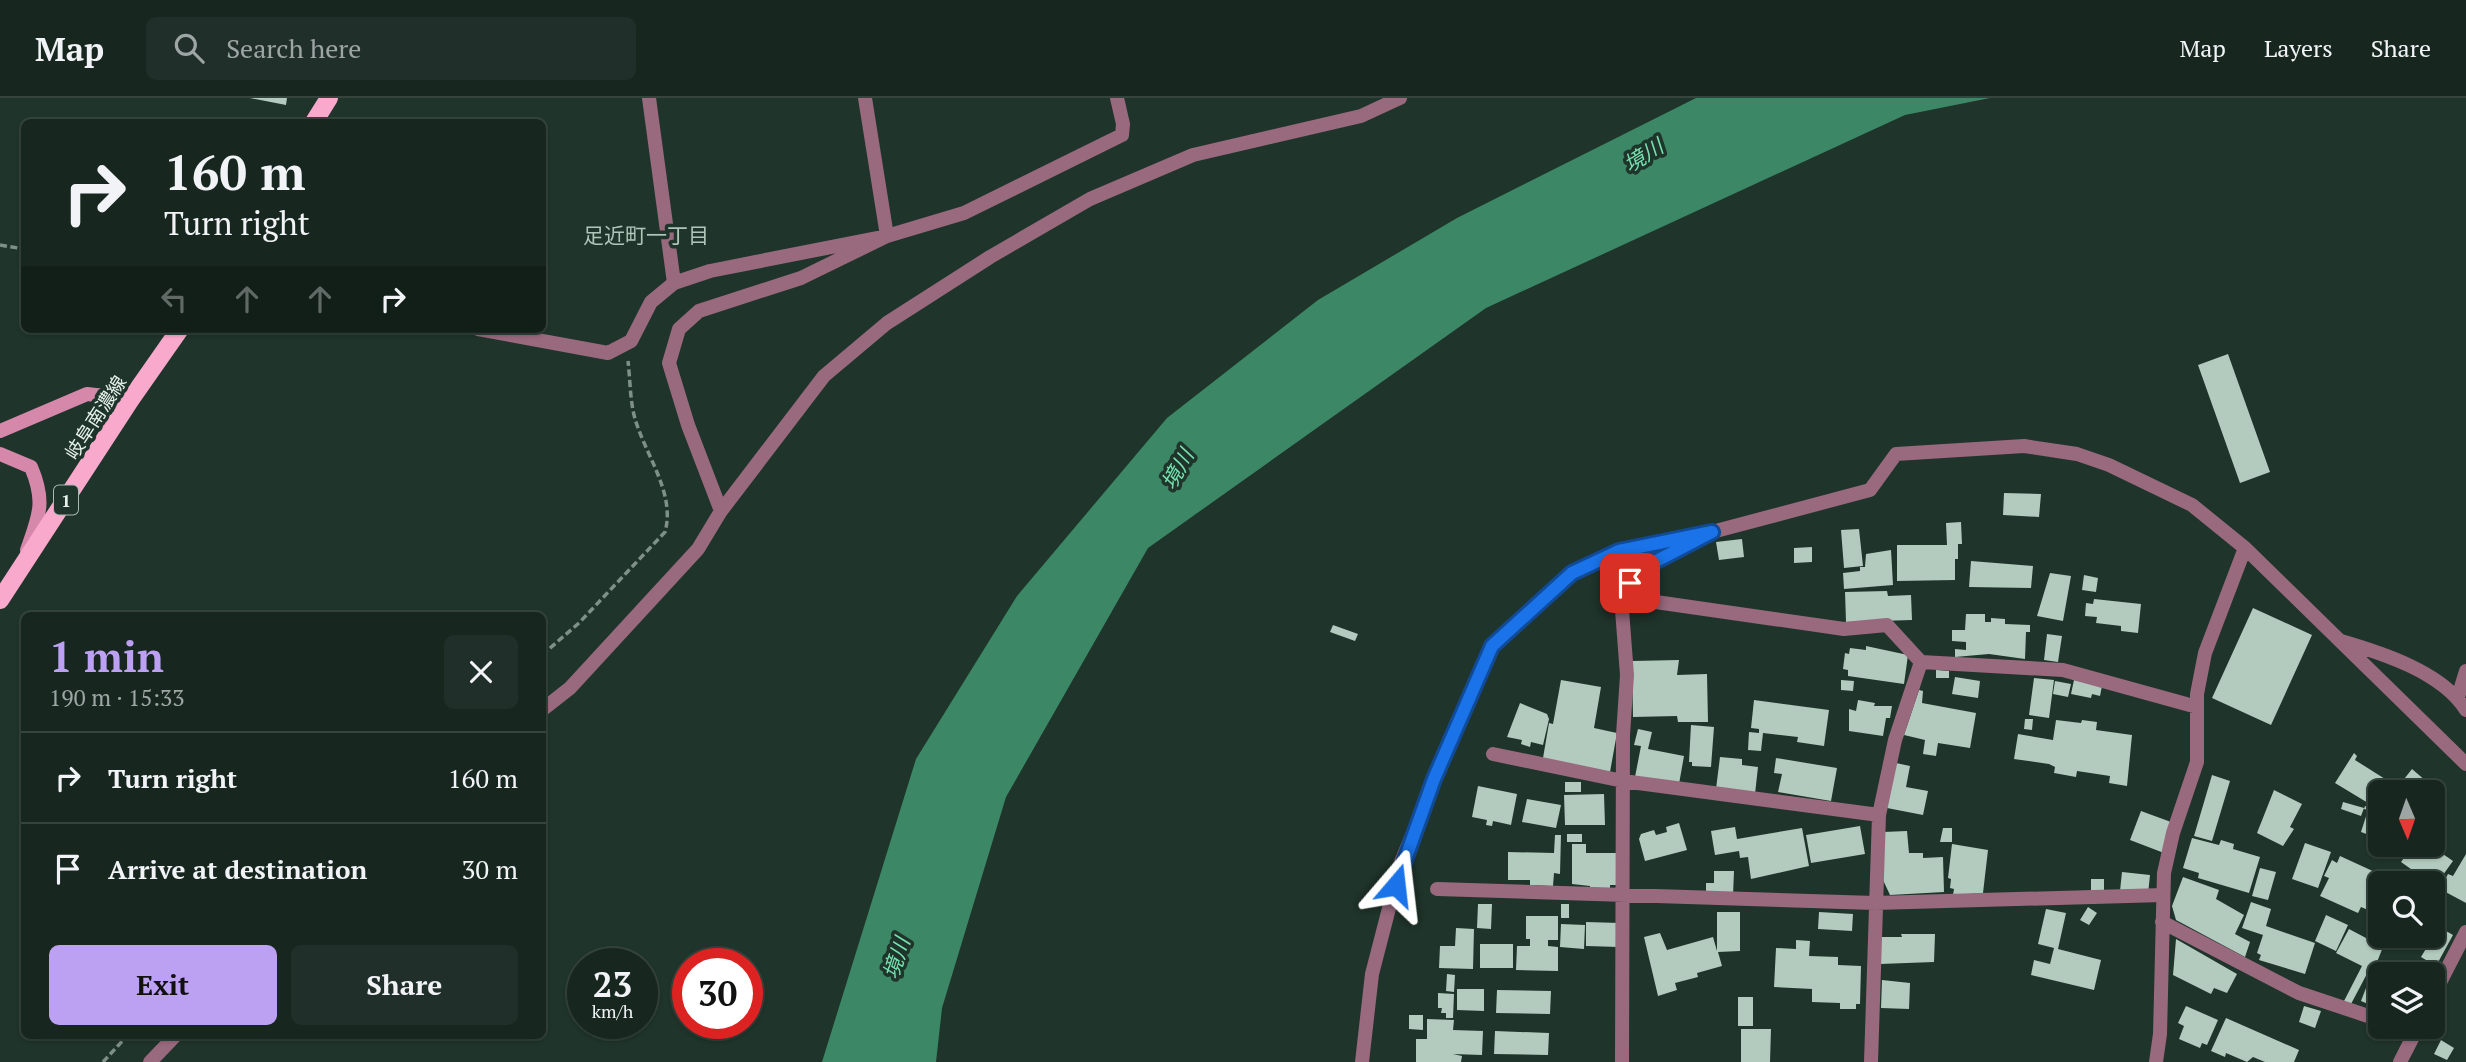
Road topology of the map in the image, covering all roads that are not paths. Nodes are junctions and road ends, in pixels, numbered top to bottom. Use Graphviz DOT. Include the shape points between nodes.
graph roads {
  1 [pos="329,98"];
  2 [pos="649,98"];
  3 [pos="865,98"];
  4 [pos="1117,98"];
  5 [pos="1400,98"];
  6 [pos="316,119"];
  7 [pos="887,236"];
  8 [pos="674,283"];
  9 [pos="177,333"];
  10 [pos="500,333"];
  11 [pos="131,399"];
  12 [pos="0,431"];
  13 [pos="0,454"];
  14 [pos="721,511"];
  15 [pos="1712,532"];
  16 [pos="2245,548"];
  17 [pos="20,571"];
  18 [pos="1621,597"];
  19 [pos="0,600"];
  20 [pos="2336,639"];
  21 [pos="1921,662"];
  22 [pos="2466,671"];
  23 [pos="2458,697"];
  24 [pos="546,707"];
  25 [pos="2197,707"];
  26 [pos="2466,710"];
  27 [pos="1493,754"];
  28 [pos="2466,764"];
  29 [pos="1623,781"];
  30 [pos="1879,815"];
  31 [pos="1437,889"];
  32 [pos="1623,895"];
  33 [pos="2163,895"];
  34 [pos="1875,903"];
  35 [pos="2162,922"];
  36 [pos="2466,932"];
  37 [pos="2445,973"];
  38 [pos="2368,1016"];
  39 [pos="172,1039"];
  40 [pos="2408,1039"];
  41 [pos="150,1062"];
  42 [pos="1362,1062"];
  43 [pos="1622,1062"];
  44 [pos="1871,1062"];
  45 [pos="2157,1062"];
  46 [pos="2400,1062"];
  1 -- 6 [label="main road"];
  2 -- 8 [label="street"];
  3 -- 7 [label="street"];
  4 -- 7 [label="street" via="1122,135 964,213"];
  5 -- 14 [label="street" via="1361,116 1193,155 1090,199 990,257 887,323 824,376"];
  7 -- 8 [label="street" via="710,271"];
  7 -- 14 [label="street" via="801,278 699,311 679,329 669,363"];
  8 -- 10 [label="street" via="650,302 631,341 608,353"];
  9 -- 11 [label="main road, 岐阜南濃線 / 1"];
  11 -- 12 [label="main road" via="87,394"];
  11 -- 17 [label="main road, 岐阜南濃線 / 1"];
  13 -- 17 [label="main road" via="31,467 41,491 40,514"];
  14 -- 24 [label="street" via="698,549 570,688"];
  15 -- 16 [label="street" via="1870,490 1896,454 2024,446 2077,454 2109,465 2192,505"];
  15 -- 18 [label="street" via="1639,570"];
  15 -- 42 [label="street" via="1619,551 1572,573 1492,646 1401,862 1372,974"];
  16 -- 20 [label="street"];
  16 -- 25 [label="street" via="2205,653"];
  17 -- 19 [label="main road, 岐阜南濃線 / 1"];
  18 -- 21 [label="street" via="1844,629 1887,625"];
  18 -- 29 [label="street" via="1627,675"];
  20 -- 23 [label="street" via="2395,656"];
  20 -- 28 [label="street"];
  21 -- 25 [label="street" via="2063,670"];
  21 -- 30 [label="street" via="1895,740"];
  22 -- 23 [label="street"];
  23 -- 26 [label="street"];
  25 -- 33 [label="street" via="2197,762 2173,833"];
  27 -- 29 [label="street"];
  29 -- 30 [label="street"];
  29 -- 32 [label="street"];
  30 -- 34 [label="street"];
  31 -- 32 [label="street"];
  32 -- 34 [label="street"];
  32 -- 43 [label="street"];
  33 -- 34 [label="street"];
  33 -- 35 [label="street"];
  34 -- 44 [label="street"];
  35 -- 38 [label="street" via="2299,993"];
  35 -- 45 [label="street"];
  36 -- 37 [label="street"];
  39 -- 41 [label="street"];
  40 -- 46 [label="street"];
}
